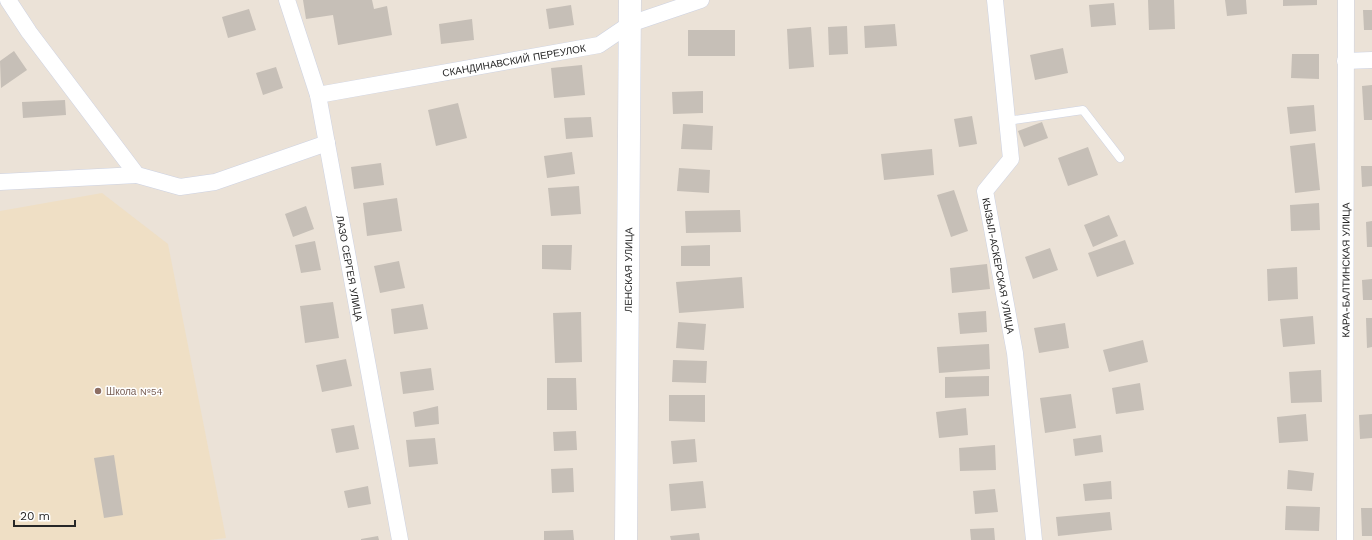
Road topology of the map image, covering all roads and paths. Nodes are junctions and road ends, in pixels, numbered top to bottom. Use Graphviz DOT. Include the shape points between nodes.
graph roads {
  1 [pos="8,0"];
  2 [pos="287,0"];
  3 [pos="630,0"];
  4 [pos="701,0"];
  5 [pos="995,0"];
  6 [pos="1346,0"];
  7 [pos="630,24"];
  8 [pos="1372,60"];
  9 [pos="1345,61"];
  10 [pos="318,95"];
  11 [pos="1007,121"];
  12 [pos="327,143"];
  13 [pos="1120,158"];
  14 [pos="137,175"];
  15 [pos="0,182"];
  16 [pos="400,540"];
  17 [pos="626,540"];
  18 [pos="1034,540"];
  19 [pos="1345,540"];
  1 -- 14 [label="street" via="29,32"];
  2 -- 10 [label="street, ЛАЗО СЕРГЕЯ УЛИЦА"];
  3 -- 7 [label="main road, ЛЕНСКАЯ УЛИЦА"];
  4 -- 7 [label="street, СКАНДИНАВСКИЙ ПЕРЕУЛОК"];
  5 -- 11 [label="street, КЫЗЫЛ-АСКЕРСКАЯ УЛИЦА"];
  6 -- 9 [label="street, КАРА-БАЛТИНСКАЯ УЛИЦА"];
  7 -- 10 [label="street, СКАНДИНАВСКИЙ ПЕРЕУЛОК" via="599,45"];
  7 -- 17 [label="main road, ЛЕНСКАЯ УЛИЦА"];
  8 -- 9 [label="street"];
  9 -- 19 [label="street, КАРА-БАЛТИНСКАЯ УЛИЦА"];
  10 -- 12 [label="street, ЛАЗО СЕРГЕЯ УЛИЦА"];
  11 -- 13 [label="lane" via="1083,110"];
  11 -- 18 [label="street, КЫЗЫЛ-АСКЕРСКАЯ УЛИЦА" via="1011,159 985,191 1015,353"];
  12 -- 14 [label="street" via="215,182 180,187"];
  12 -- 16 [label="street, ЛАЗО СЕРГЕЯ УЛИЦА"];
  14 -- 15 [label="street"];
}
